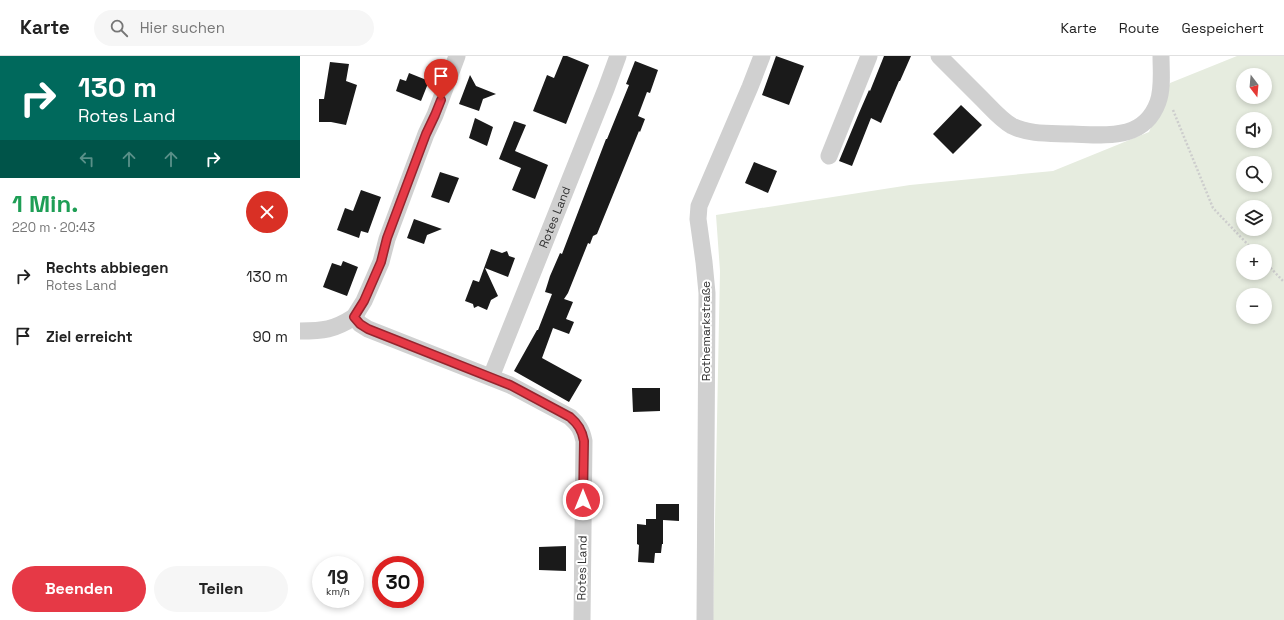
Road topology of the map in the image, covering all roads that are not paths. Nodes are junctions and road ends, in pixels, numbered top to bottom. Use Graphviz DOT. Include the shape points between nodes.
graph roads {
  1 [pos="457,56"];
  2 [pos="618,56"];
  3 [pos="762,56"];
  4 [pos="869,56"];
  5 [pos="939,56"];
  6 [pos="1161,56"];
  7 [pos="830,156"];
  8 [pos="354,317"];
  9 [pos="300,331"];
  10 [pos="491,377"];
  11 [pos="582,620"];
  12 [pos="705,620"];
  1 -- 8 [label="street" via="387,238 381,262"];
  2 -- 10 [label="street, Rotes Land"];
  3 -- 12 [label="street, Rothemarkstraße" via="699,206 698,219 707,293"];
  4 -- 7 [label="street"];
  5 -- 6 [label="street" via="1011,125 1039,132 1114,135 1130,132 1142,126 1151,115 1158,101"];
  8 -- 9 [label="street" via="330,329"];
  8 -- 10 [label="street, Rotes Land" via="368,329"];
  10 -- 11 [label="street, Rotes Land" via="570,417 582,432"];
}
